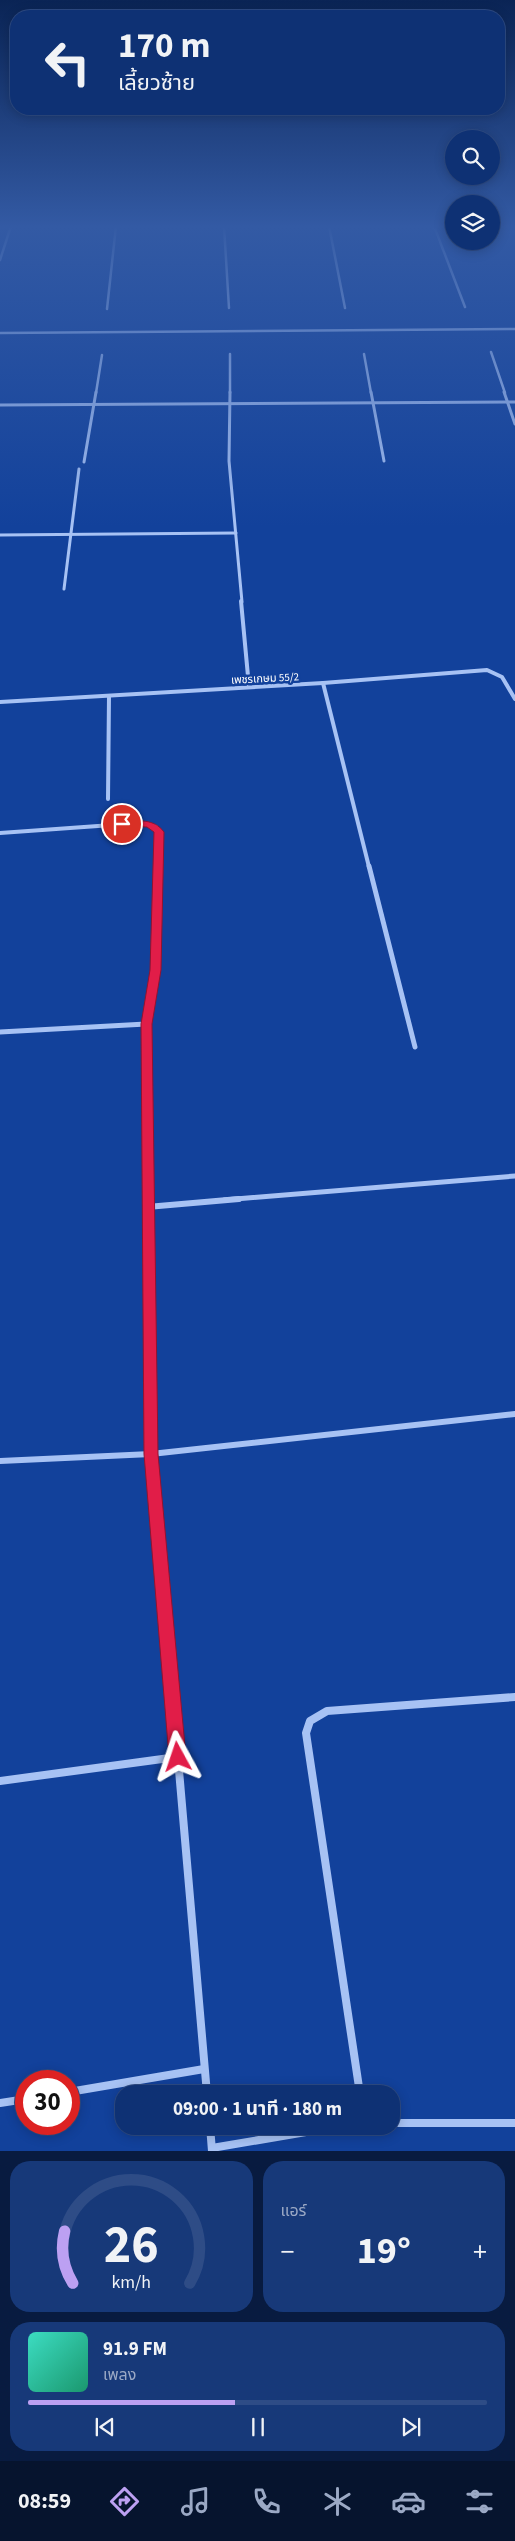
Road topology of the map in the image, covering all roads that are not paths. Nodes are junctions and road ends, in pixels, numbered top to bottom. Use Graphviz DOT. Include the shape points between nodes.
graph roads {
  1 [pos="515,329"];
  2 [pos="0,333"];
  3 [pos="491,352"];
  4 [pos="230,354"];
  5 [pos="364,354"];
  6 [pos="102,355"];
  7 [pos="508,402"];
  8 [pos="515,402"];
  9 [pos="230,403"];
  10 [pos="374,403"];
  11 [pos="94,404"];
  12 [pos="0,405"];
  13 [pos="515,424"];
  14 [pos="384,460"];
  15 [pos="84,462"];
  16 [pos="79,469"];
  17 [pos="236,533"];
  18 [pos="0,534"];
  19 [pos="69,534"];
  20 [pos="64,589"];
  21 [pos="323,684"];
  22 [pos="250,687"];
  23 [pos="109,696"];
  24 [pos="515,700"];
  25 [pos="0,702"];
  26 [pos="108,799"];
  27 [pos="0,833"];
  28 [pos="146,1024"];
  29 [pos="0,1032"];
  30 [pos="415,1047"];
  31 [pos="515,1176"];
  32 [pos="147,1207"];
  33 [pos="515,1414"];
  34 [pos="151,1454"];
  35 [pos="0,1461"];
  36 [pos="515,1697"];
  37 [pos="178,1757"];
  38 [pos="0,1781"];
  39 [pos="204,2069"];
  40 [pos="206,2085"];
  41 [pos="359,2085"];
  42 [pos="80,2090"];
  43 [pos="15,2101"];
  44 [pos="0,2103"];
  45 [pos="400,2122"];
  46 [pos="515,2123"];
  47 [pos="211,2135"];
  48 [pos="291,2135"];
  49 [pos="212,2149"];
  1 -- 2 [label="street"];
  3 -- 7 [label="street"];
  4 -- 9 [label="street"];
  5 -- 10 [label="street"];
  6 -- 11 [label="street"];
  7 -- 8 [label="street"];
  7 -- 10 [label="street"];
  7 -- 13 [label="street"];
  9 -- 10 [label="street"];
  9 -- 11 [label="street"];
  9 -- 17 [label="street" via="229,461"];
  10 -- 14 [label="street"];
  11 -- 12 [label="street"];
  11 -- 15 [label="street"];
  16 -- 19 [label="street"];
  17 -- 19 [label="street"];
  17 -- 22 [label="street"];
  18 -- 19 [label="street"];
  19 -- 20 [label="street"];
  21 -- 22 [label="street, เพชรเกษม 55/2"];
  21 -- 24 [label="street, เพชรเกษม 55/2" via="487,670 505,677"];
  21 -- 30 [label="street"];
  22 -- 23 [label="street, เพชรเกษม 55/2"];
  23 -- 25 [label="street, เพชรเกษม 55/2"];
  23 -- 26 [label="street"];
  27 -- 28 [label="street" via="140,823 156,827 159,837 155,970"];
  28 -- 29 [label="street"];
  28 -- 32 [label="street"];
  31 -- 32 [label="street"];
  32 -- 34 [label="street"];
  33 -- 34 [label="street"];
  34 -- 35 [label="street"];
  34 -- 37 [label="street"];
  36 -- 41 [label="street" via="327,1711 310,1721 306,1733"];
  37 -- 38 [label="street"];
  37 -- 39 [label="street"];
  39 -- 40 [label="street"];
  39 -- 42 [label="street"];
  43 -- 44 [label="street"];
  45 -- 46 [label="street"];
  47 -- 49 [label="street"];
  48 -- 49 [label="street"];
}
